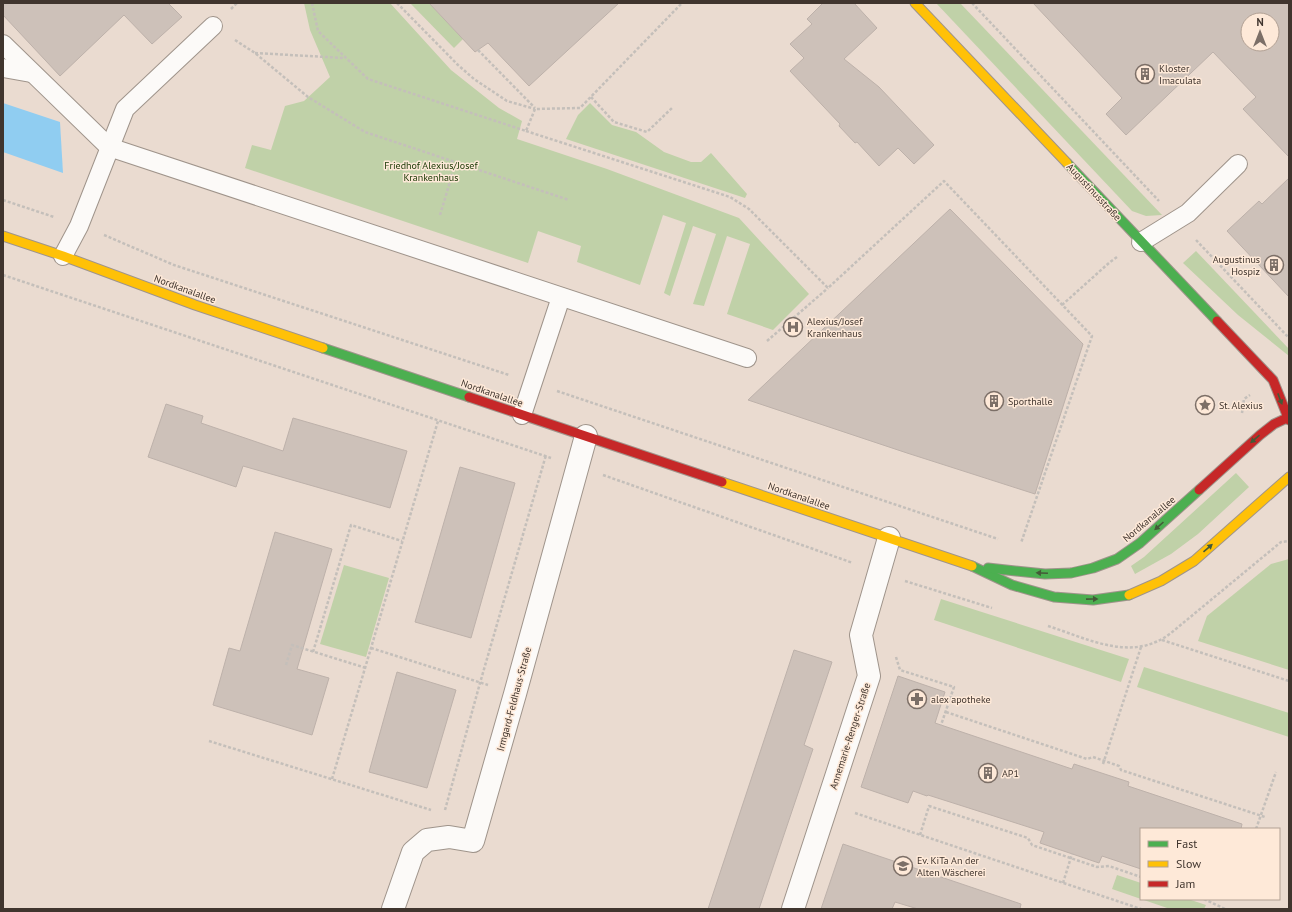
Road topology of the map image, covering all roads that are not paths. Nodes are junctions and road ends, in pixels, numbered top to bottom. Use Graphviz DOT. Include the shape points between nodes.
graph roads {
  1 [pos="915,3"];
  2 [pos="212,26"];
  3 [pos="3,44"];
  4 [pos="3,68"];
  5 [pos="31,73"];
  6 [pos="109,147"];
  7 [pos="1238,164"];
  8 [pos="3,236"];
  9 [pos="1141,242"];
  10 [pos="63,256"];
  11 [pos="561,297"];
  12 [pos="747,358"];
  13 [pos="1281,384"];
  14 [pos="522,415"];
  15 [pos="1288,418"];
  16 [pos="586,436"];
  17 [pos="1289,476"];
  18 [pos="889,538"];
  19 [pos="975,567"];
  20 [pos="393,909"];
  21 [pos="793,909"];
  1 -- 9 [label="main road, Augustinusstraße"];
  2 -- 6 [label="lane" via="125,109"];
  3 -- 5 [label="lane"];
  4 -- 5 [label="lane"];
  5 -- 6 [label="lane"];
  6 -- 10 [label="lane" via="79,226"];
  6 -- 11 [label="lane"];
  7 -- 9 [label="lane" via="1188,213"];
  8 -- 10 [label="main road, Nordkanalallee"];
  9 -- 13 [label="main road, Augustinusstraße"];
  10 -- 14 [label="main road, Nordkanalallee" via="195,305"];
  11 -- 12 [label="lane"];
  11 -- 14 [label="lane"];
  13 -- 15 [label="main road, Augustinusstraße, one-way"];
  14 -- 16 [label="main road, Nordkanalallee"];
  15 -- 19 [label="main road, Nordkanalallee, one-way" via="1274,424 1260,435 1140,543 1117,559 1071,573 1046,574"];
  16 -- 18 [label="main road, Nordkanalallee"];
  16 -- 20 [label="street, Irmgard-Feldhaus-Straße" via="473,841 449,837 427,840 413,852"];
  19 -- 17 [label="main road, Nordkanalallee, one-way" via="1012,586 1054,597 1093,600 1130,595 1161,581 1194,561"];
  18 -- 19 [label="main road, Nordkanalallee"];
  18 -- 21 [label="street, Annemarie-Renger-Straße" via="861,635 869,676"];
}
